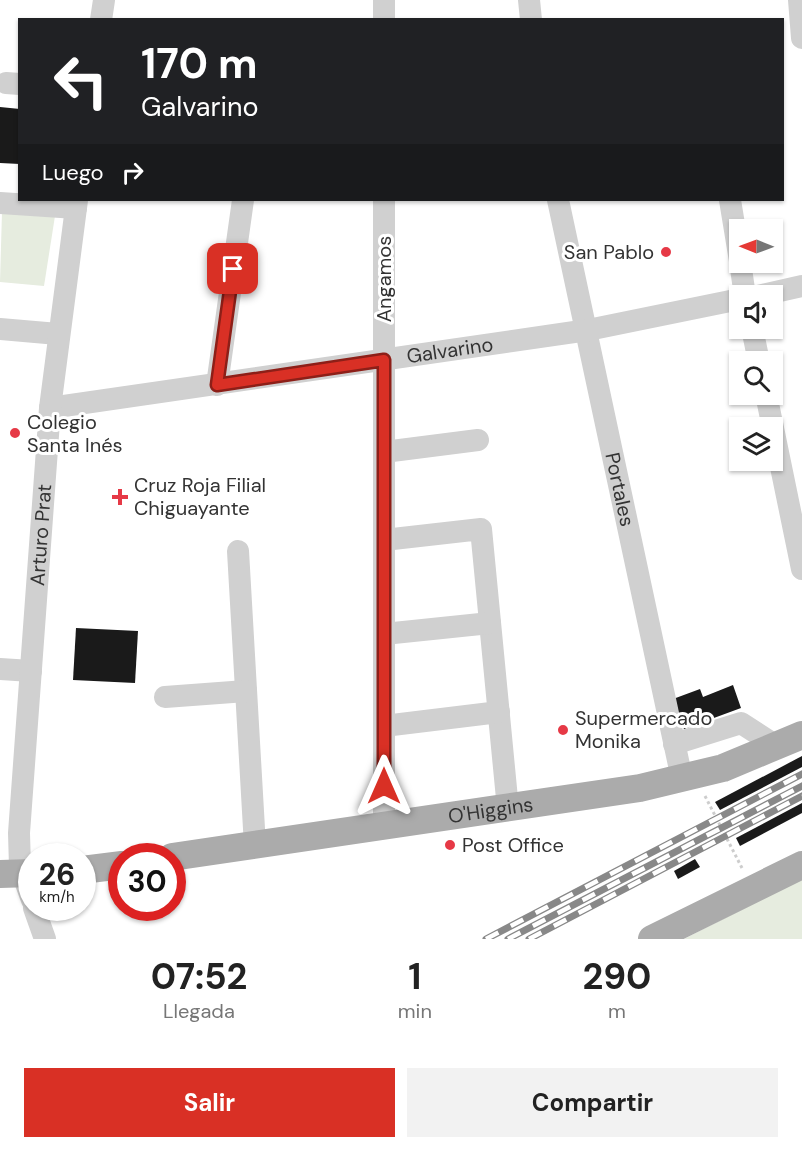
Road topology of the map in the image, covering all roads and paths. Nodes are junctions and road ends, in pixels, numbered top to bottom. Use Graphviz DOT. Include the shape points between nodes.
graph roads {
  1 [pos="384,0"];
  2 [pos="529,0"];
  3 [pos="799,0"];
  4 [pos="384,18"];
  5 [pos="531,18"];
  6 [pos="802,38"];
  7 [pos="243,201"];
  8 [pos="384,201"];
  9 [pos="558,201"];
  10 [pos="730,201"];
  11 [pos="0,203"];
  12 [pos="76,204"];
  13 [pos="733,219"];
  14 [pos="802,286"];
  15 [pos="783,290"];
  16 [pos="729,301"];
  17 [pos="0,329"];
  18 [pos="588,330"];
  19 [pos="58,334"];
  20 [pos="384,360"];
  21 [pos="217,385"];
  22 [pos="768,405"];
  23 [pos="50,408"];
  24 [pos="478,440"];
  25 [pos="384,452"];
  26 [pos="384,540"];
  27 [pos="238,551"];
  28 [pos="802,569"];
  29 [pos="490,622"];
  30 [pos="384,634"];
  31 [pos="0,669"];
  32 [pos="31,671"];
  33 [pos="246,692"];
  34 [pos="165,697"];
  35 [pos="499,712"];
  36 [pos="384,726"];
  37 [pos="790,741"];
  38 [pos="674,744"];
  39 [pos="692,785"];
  40 [pos="508,809"];
  41 [pos="384,827"];
  42 [pos="19,843"];
  43 [pos="255,846"];
  44 [pos="186,855"];
  45 [pos="802,865"];
  46 [pos="753,888"];
  47 [pos="39,921"];
  48 [pos="45,939"];
  49 [pos="652,939"];
  1 -- 4 [label="street"];
  2 -- 5 [label="street"];
  3 -- 6 [label="street"];
  7 -- 21 [label="street"];
  8 -- 20 [label="street, Angamos"];
  9 -- 18 [label="street, Portales"];
  10 -- 13 [label="street"];
  11 -- 12 [label="street"];
  12 -- 19 [label="street, Arturo Prat"];
  14 -- 15 [label="street"];
  16 -- 18 [label="street, Galvarino"];
  17 -- 19 [label="street"];
  18 -- 20 [label="street, Galvarino"];
  18 -- 38 [label="street, Portales"];
  19 -- 23 [label="street, Arturo Prat"];
  20 -- 21 [label="street, Galvarino"];
  20 -- 25 [label="street, Angamos"];
  21 -- 23 [label="street, Galvarino"];
  22 -- 28 [label="street"];
  23 -- 32 [label="street, Arturo Prat"];
  24 -- 25 [label="street"];
  25 -- 26 [label="street, Angamos"];
  26 -- 29 [label="street" via="481,529"];
  26 -- 30 [label="street, Angamos"];
  27 -- 33 [label="street"];
  29 -- 30 [label="street"];
  29 -- 35 [label="street"];
  30 -- 36 [label="street, Angamos"];
  31 -- 32 [label="street"];
  32 -- 42 [label="street, Arturo Prat"];
  33 -- 34 [label="street"];
  33 -- 43 [label="street"];
  35 -- 36 [label="street"];
  35 -- 40 [label="street"];
  36 -- 41 [label="street, Angamos"];
  37 -- 38 [label="street" via="741,723"];
  37 -- 39 [label="main road, O'Higgins"];
  38 -- 39 [label="street, Portales"];
  39 -- 40 [label="main road, O'Higgins"];
  39 -- 46 [label="path"];
  40 -- 41 [label="main road, O'Higgins"];
  41 -- 43 [label="main road, O'Higgins"];
  43 -- 44 [label="main road, O'Higgins"];
  45 -- 46 [label="main road"];
  46 -- 49 [label="main road"];
  47 -- 48 [label="street"];
}
